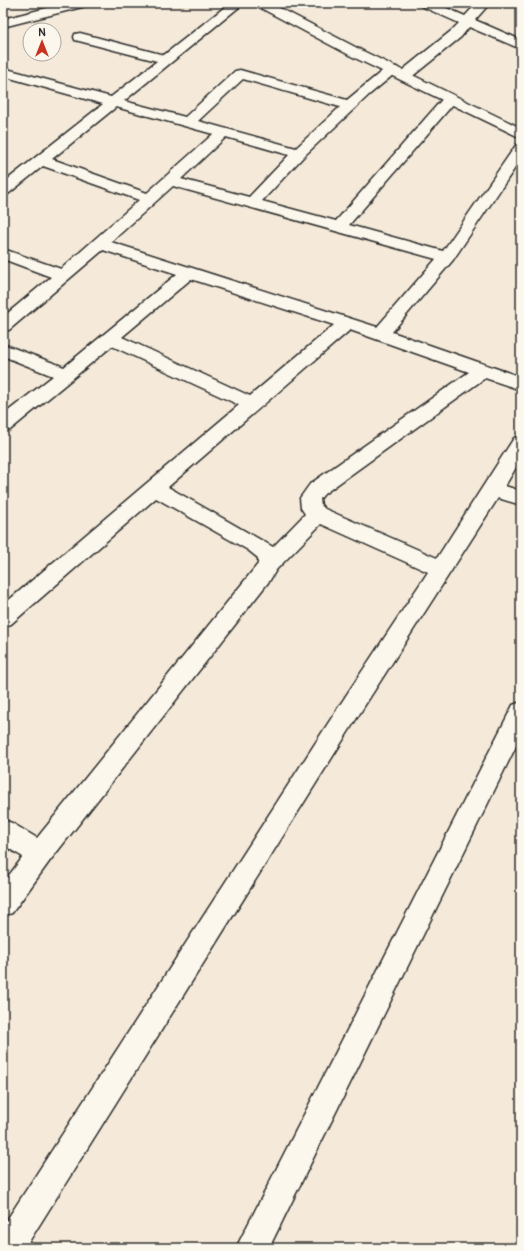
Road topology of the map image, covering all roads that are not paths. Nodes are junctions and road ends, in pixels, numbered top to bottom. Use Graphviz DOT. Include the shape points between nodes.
graph roads {
  1 [pos="82,3"];
  2 [pos="238,3"];
  3 [pos="261,3"];
  4 [pos="424,3"];
  5 [pos="484,3"];
  6 [pos="466,21"];
  7 [pos="3,23"];
  8 [pos="80,37"];
  9 [pos="521,45"];
  10 [pos="167,60"];
  11 [pos="398,74"];
  12 [pos="6,76"];
  13 [pos="450,99"];
  14 [pos="114,102"];
  15 [pos="350,105"];
  16 [pos="187,123"];
  17 [pos="222,132"];
  18 [pos="521,134"];
  19 [pos="521,148"];
  20 [pos="298,153"];
  21 [pos="42,161"];
  22 [pos="170,180"];
  23 [pos="3,191"];
  24 [pos="150,199"];
  25 [pos="252,203"];
  26 [pos="340,228"];
  27 [pos="100,244"];
  28 [pos="3,254"];
  29 [pos="447,257"];
  30 [pos="189,272"];
  31 [pos="62,275"];
  32 [pos="347,323"];
  33 [pos="3,326"];
  34 [pos="381,334"];
  35 [pos="110,338"];
  36 [pos="3,350"];
  37 [pos="484,370"];
  38 [pos="66,375"];
  39 [pos="521,384"];
  40 [pos="252,404"];
  41 [pos="3,425"];
  42 [pos="521,443"];
  43 [pos="154,488"];
  44 [pos="493,489"];
  45 [pos="521,498"];
  46 [pos="318,514"];
  47 [pos="269,564"];
  48 [pos="441,569"];
  49 [pos="3,618"];
  50 [pos="521,712"];
  51 [pos="3,830"];
  52 [pos="40,854"];
  53 [pos="3,904"];
  54 [pos="7,1248"];
  55 [pos="252,1248"];
  1 -- 7 [label="street"];
  2 -- 10 [label="street"];
  3 -- 11 [label="street"];
  4 -- 6 [label="street"];
  5 -- 6 [label="street"];
  6 -- 9 [label="street"];
  6 -- 11 [label="street" via="456,34"];
  8 -- 10 [label="street"];
  10 -- 14 [label="street"];
  11 -- 13 [label="street"];
  11 -- 15 [label="street"];
  12 -- 14 [label="street"];
  13 -- 18 [label="street"];
  13 -- 26 [label="street"];
  14 -- 16 [label="street"];
  14 -- 21 [label="street"];
  15 -- 16 [label="street" via="240,74"];
  15 -- 20 [label="street"];
  16 -- 17 [label="street"];
  17 -- 20 [label="street"];
  17 -- 22 [label="street"];
  19 -- 29 [label="street"];
  20 -- 25 [label="street"];
  21 -- 23 [label="street"];
  21 -- 24 [label="street"];
  22 -- 24 [label="street"];
  22 -- 25 [label="street"];
  24 -- 27 [label="street"];
  25 -- 26 [label="street"];
  26 -- 29 [label="street"];
  27 -- 30 [label="street"];
  27 -- 31 [label="street"];
  28 -- 31 [label="street"];
  29 -- 34 [label="street"];
  30 -- 32 [label="street"];
  30 -- 35 [label="street"];
  31 -- 33 [label="street"];
  32 -- 34 [label="street"];
  32 -- 40 [label="street"];
  34 -- 37 [label="street"];
  35 -- 38 [label="street"];
  35 -- 40 [label="street"];
  36 -- 38 [label="street"];
  37 -- 39 [label="street"];
  37 -- 46 [label="street" via="317,489 310,498 311,508"];
  38 -- 41 [label="street"];
  40 -- 43 [label="street"];
  42 -- 44 [label="street"];
  43 -- 47 [label="street" via="255,545 268,554"];
  43 -- 49 [label="street"];
  44 -- 45 [label="street"];
  44 -- 48 [label="street"];
  46 -- 47 [label="street"];
  46 -- 48 [label="street"];
  47 -- 52 [label="street"];
  48 -- 54 [label="street"];
  50 -- 55 [label="street"];
  51 -- 52 [label="street"];
  52 -- 53 [label="street"];
}
